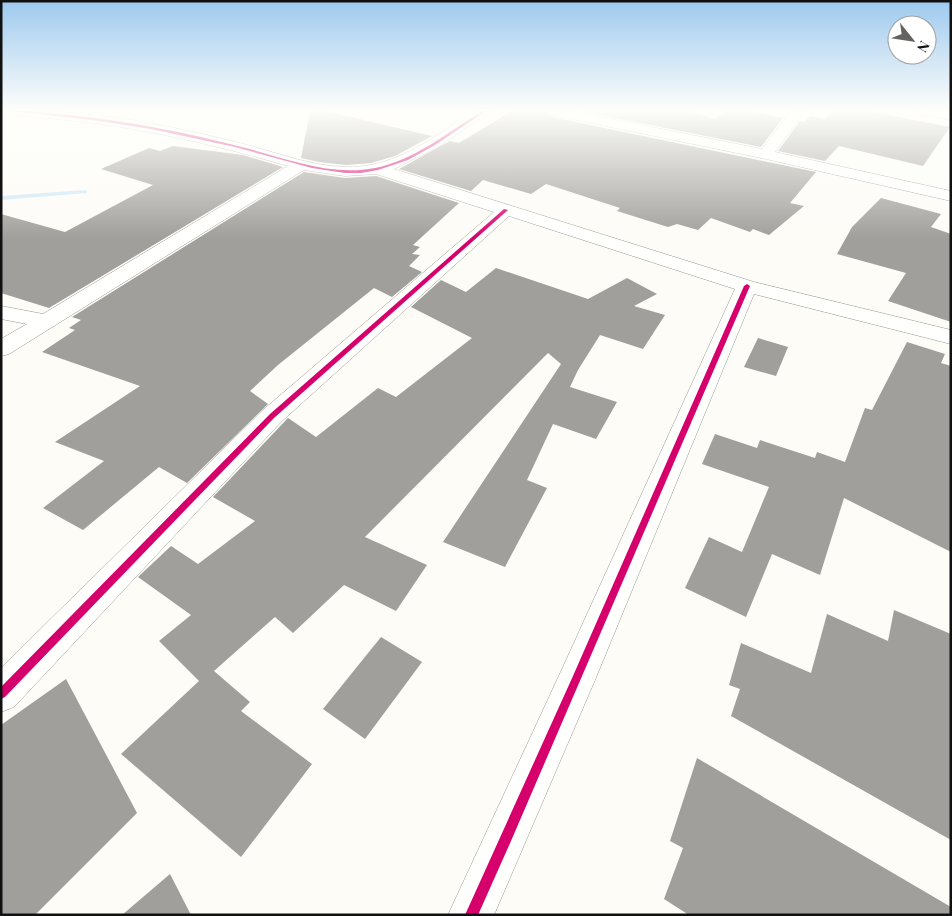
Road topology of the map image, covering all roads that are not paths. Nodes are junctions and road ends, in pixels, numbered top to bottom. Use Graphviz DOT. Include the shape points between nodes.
graph roads {
  1 [pos="264,154"];
  2 [pos="415,154"];
  3 [pos="766,154"];
  4 [pos="302,164"];
  5 [pos="376,169"];
  6 [pos="951,196"];
  7 [pos="506,210"];
  8 [pos="747,286"];
  9 [pos="1,312"];
  10 [pos="47,321"];
  11 [pos="951,337"];
  12 [pos="1,349"];
  13 [pos="1,694"];
  14 [pos="472,915"];
  1 -- 4 [label="street"];
  2 -- 5 [label="street"];
  3 -- 6 [label="street"];
  4 -- 5 [label="street" via="326,170"];
  4 -- 10 [label="street"];
  5 -- 7 [label="street"];
  7 -- 8 [label="street"];
  7 -- 13 [label="street" via="272,416"];
  8 -- 11 [label="street"];
  8 -- 14 [label="street"];
  9 -- 10 [label="street"];
  10 -- 12 [label="street"];
}
